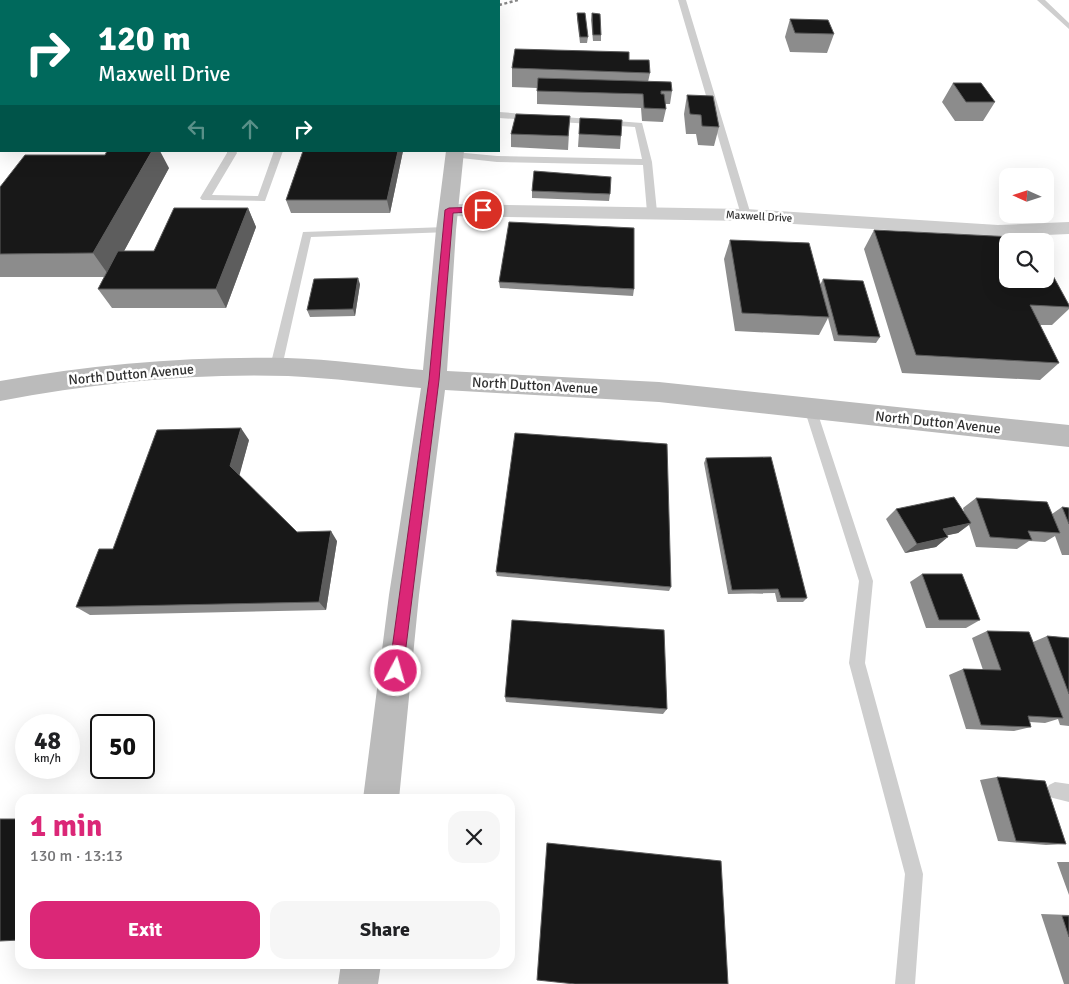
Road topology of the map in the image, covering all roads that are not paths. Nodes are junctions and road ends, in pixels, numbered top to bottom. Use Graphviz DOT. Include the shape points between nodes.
graph roads {
  1 [pos="682,0"];
  2 [pos="1041,0"];
  3 [pos="1069,27"];
  4 [pos="500,115"];
  5 [pos="232,152"];
  6 [pos="279,152"];
  7 [pos="455,153"];
  8 [pos="647,162"];
  9 [pos="652,212"];
  10 [pos="746,215"];
  11 [pos="447,220"];
  12 [pos="1069,228"];
  13 [pos="276,367"];
  14 [pos="434,380"];
  15 [pos="0,391"];
  16 [pos="810,408"];
  17 [pos="1069,436"];
  18 [pos="382,794"];
  19 [pos="360,969"];
  20 [pos="358,984"];
  21 [pos="905,984"];
  1 -- 10 [label="lane"];
  2 -- 3 [label="lane"];
  4 -- 8 [label="lane" via="639,125"];
  5 -- 6 [label="lane" via="205,198 262,199"];
  7 -- 8 [label="lane" via="497,158"];
  7 -- 11 [label="main road"];
  8 -- 9 [label="lane"];
  9 -- 10 [label="street, Maxwell Drive"];
  9 -- 11 [label="street, Maxwell Drive"];
  10 -- 12 [label="street, Maxwell Drive" via="998,231"];
  11 -- 13 [label="lane" via="307,234"];
  11 -- 14 [label="main road"];
  13 -- 14 [label="main road, North Dutton Avenue"];
  13 -- 15 [label="main road, North Dutton Avenue" via="160,369 54,381"];
  14 -- 16 [label="main road, North Dutton Avenue" via="659,392"];
  14 -- 18 [label="main road" via="404,595"];
  16 -- 17 [label="main road, North Dutton Avenue"];
  16 -- 21 [label="lane" via="866,581 857,663 914,874"];
  19 -- 20 [label="main road"];
}
